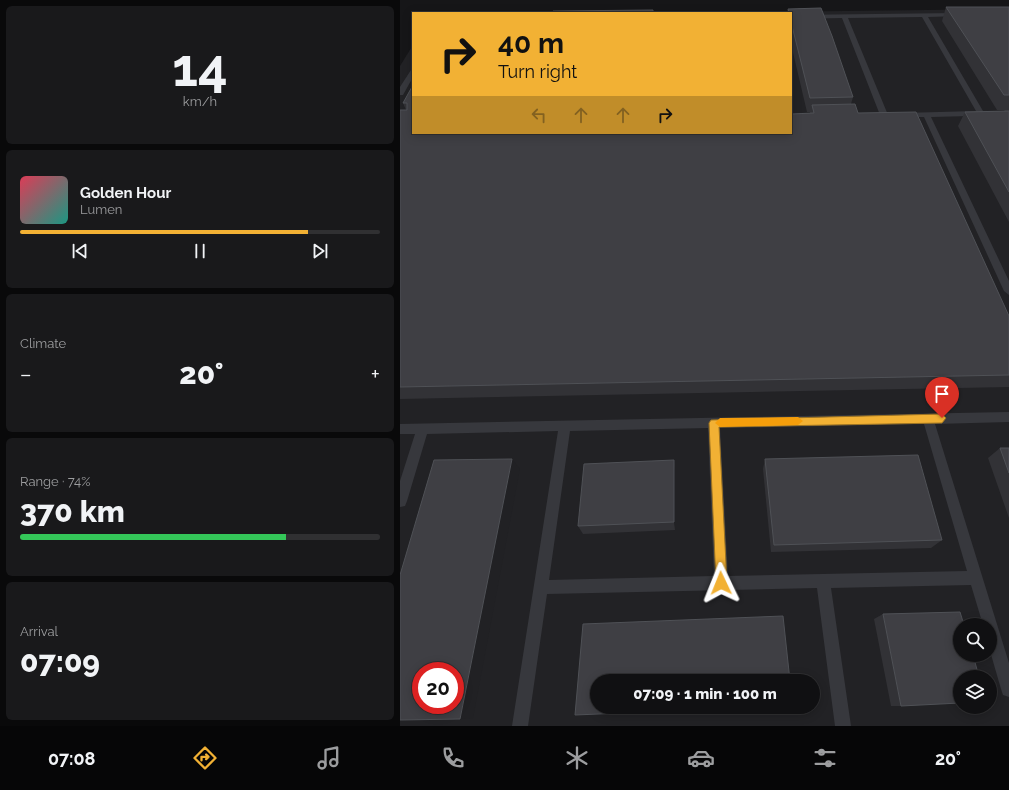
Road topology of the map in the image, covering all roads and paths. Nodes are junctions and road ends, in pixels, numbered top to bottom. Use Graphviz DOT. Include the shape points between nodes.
graph roads {
  1 [pos="962,15"];
  2 [pos="844,16"];
  3 [pos="924,16"];
  4 [pos="792,17"];
  5 [pos="412,73"];
  6 [pos="400,93"];
  7 [pos="1009,113"];
  8 [pos="926,114"];
  9 [pos="981,114"];
  10 [pos="1009,291"];
  11 [pos="1009,417"];
  12 [pos="928,418"];
  13 [pos="714,423"];
  14 [pos="565,426"];
  15 [pos="423,428"];
  16 [pos="400,429"];
  17 [pos="400,501"];
  18 [pos="976,578"];
  19 [pos="823,581"];
  20 [pos="721,583"];
  21 [pos="541,587"];
  22 [pos="988,618"];
  23 [pos="997,649"];
  24 [pos="1009,689"];
  25 [pos="520,726"];
  26 [pos="843,726"];
  1 -- 3 [label="lane"];
  2 -- 3 [label="lane"];
  2 -- 4 [label="lane"];
  2 -- 8 [label="lane" via="880,115"];
  3 -- 9 [label="lane"];
  5 -- 6 [label="lane"];
  7 -- 9 [label="lane"];
  8 -- 9 [label="lane"];
  8 -- 10 [label="lane"];
  11 -- 12 [label="lane"];
  12 -- 13 [label="lane"];
  12 -- 18 [label="lane"];
  13 -- 14 [label="lane"];
  13 -- 20 [label="lane"];
  14 -- 15 [label="lane"];
  14 -- 21 [label="lane"];
  15 -- 16 [label="lane"];
  15 -- 17 [label="lane"];
  18 -- 19 [label="lane"];
  18 -- 22 [label="lane"];
  19 -- 20 [label="lane"];
  19 -- 26 [label="lane"];
  20 -- 21 [label="lane"];
  21 -- 25 [label="lane"];
  23 -- 24 [label="lane"];
}
